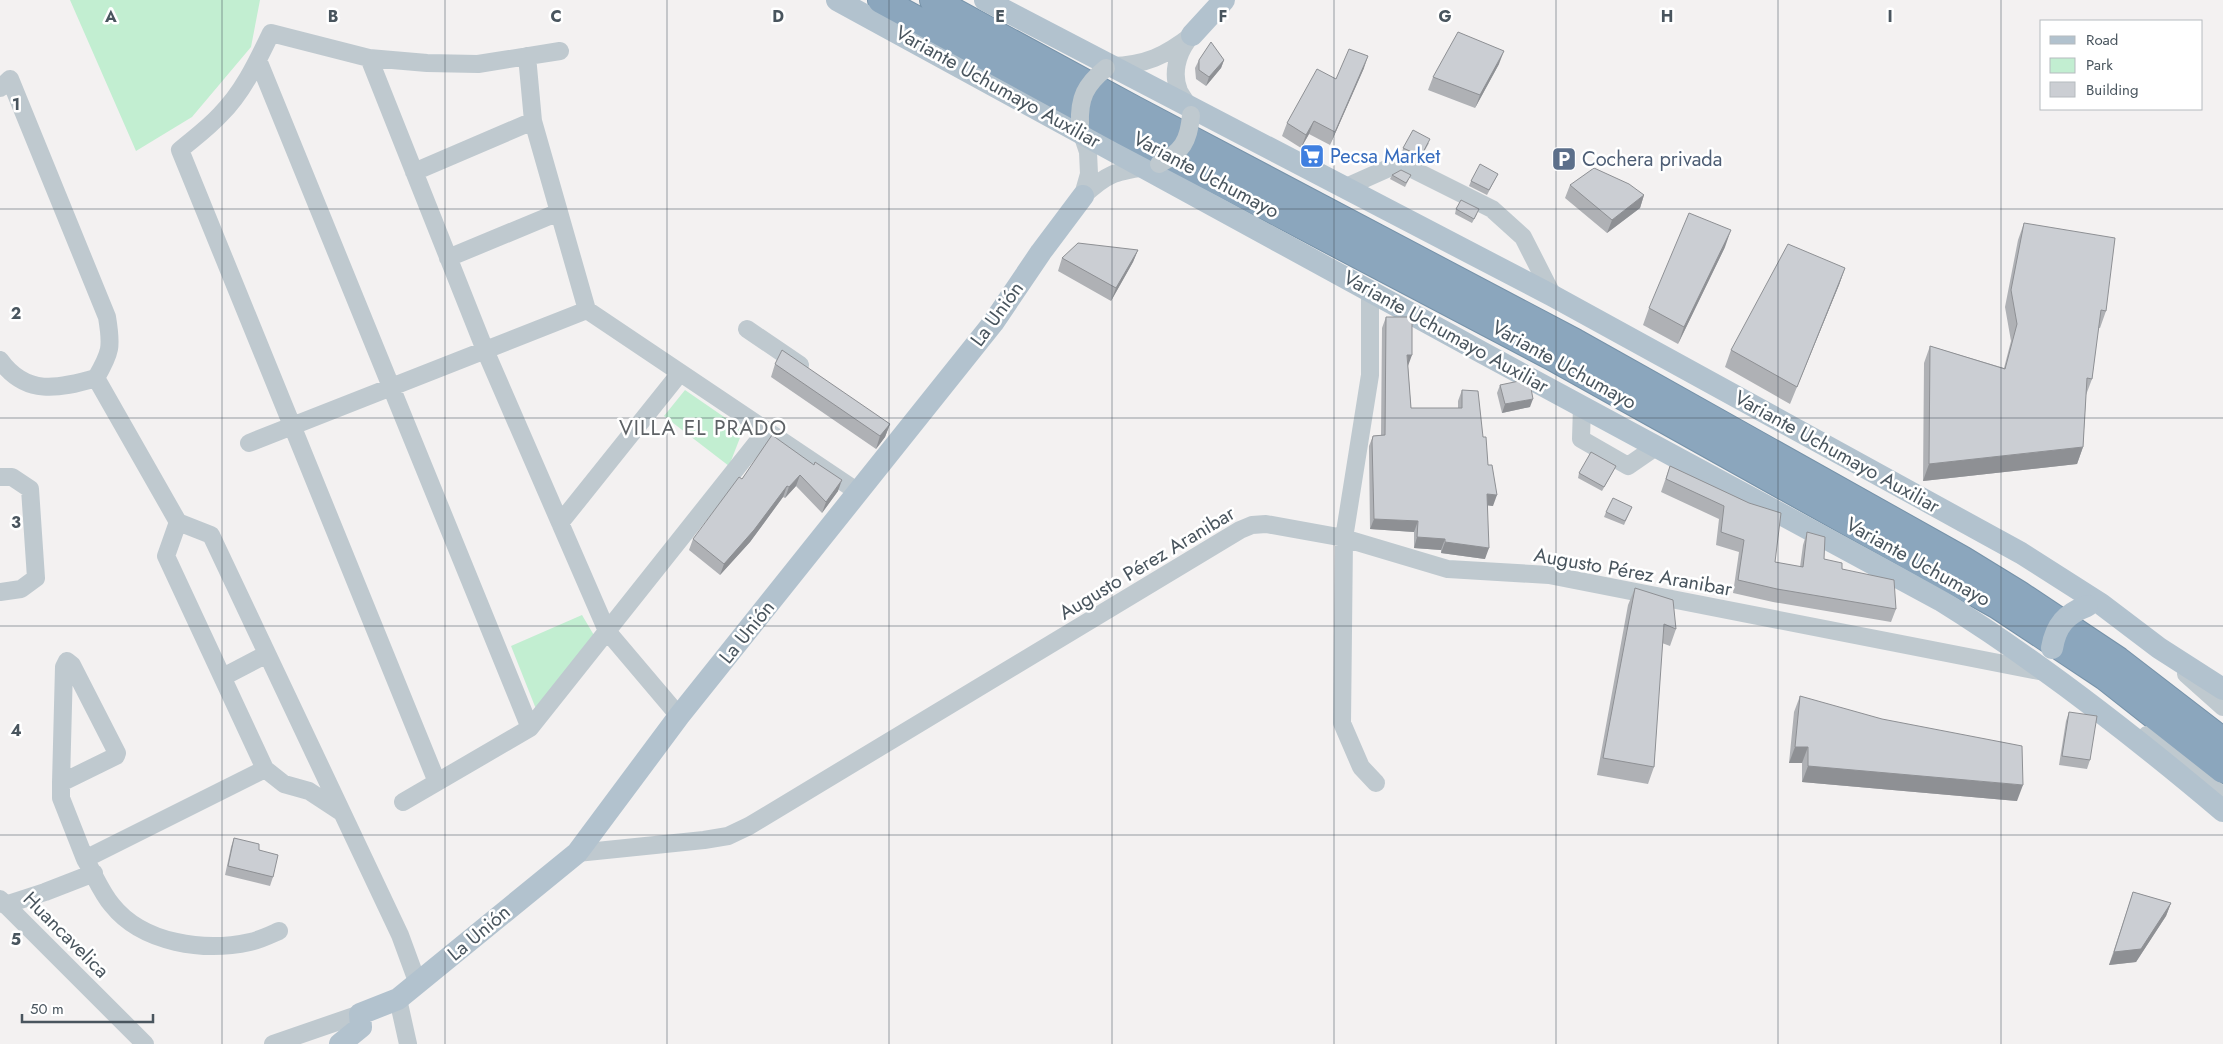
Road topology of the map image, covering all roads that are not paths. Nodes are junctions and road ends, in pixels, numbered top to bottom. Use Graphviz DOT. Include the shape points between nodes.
graph roads {
  1 [pos="837,0"];
  2 [pos="881,0"];
  3 [pos="933,0"];
  4 [pos="985,0"];
  5 [pos="1224,0"];
  6 [pos="1192,35"];
  7 [pos="560,51"];
  8 [pos="527,56"];
  9 [pos="369,58"];
  10 [pos="258,60"];
  11 [pos="1108,67"];
  12 [pos="0,88"];
  13 [pos="1190,111"];
  14 [pos="533,122"];
  15 [pos="1080,128"];
  16 [pos="1152,166"];
  17 [pos="414,172"];
  18 [pos="1344,188"];
  19 [pos="1083,196"];
  20 [pos="559,212"];
  21 [pos="448,258"];
  22 [pos="1370,291"];
  23 [pos="1553,296"];
  24 [pos="587,310"];
  25 [pos="747,328"];
  26 [pos="485,350"];
  27 [pos="0,360"];
  28 [pos="680,373"];
  29 [pos="813,374"];
  30 [pos="96,378"];
  31 [pos="391,387"];
  32 [pos="1582,406"];
  33 [pos="292,426"];
  34 [pos="766,431"];
  35 [pos="249,443"];
  36 [pos="1658,446"];
  37 [pos="0,477"];
  38 [pos="858,492"];
  39 [pos="178,522"];
  40 [pos="560,523"];
  41 [pos="1344,538"];
  42 [pos="0,592"];
  43 [pos="2094,605"];
  44 [pos="607,630"];
  45 [pos="2159,648"];
  46 [pos="267,654"];
  47 [pos="2051,675"];
  48 [pos="223,676"];
  49 [pos="2223,688"];
  50 [pos="2223,707"];
  51 [pos="679,716"];
  52 [pos="530,728"];
  53 [pos="2223,741"];
  54 [pos="265,769"];
  55 [pos="2223,770"];
  56 [pos="437,782"];
  57 [pos="1376,782"];
  58 [pos="61,783"];
  59 [pos="2223,796"];
  60 [pos="403,802"];
  61 [pos="2223,811"];
  62 [pos="342,813"];
  63 [pos="577,853"];
  64 [pos="90,866"];
  65 [pos="3,902"];
  66 [pos="279,931"];
  67 [pos="418,984"];
  68 [pos="398,999"];
  69 [pos="360,1014"];
  70 [pos="145,1044"];
  71 [pos="272,1044"];
  72 [pos="340,1044"];
  73 [pos="408,1044"];
  1 -- 15 [label="main road, Variante Uchumayo Auxiliar"];
  2 -- 55 [label="highway, Variante Uchumayo" via="1550,356 1998,606 2105,676"];
  3 -- 53 [label="highway, Variante Uchumayo" via="1575,342 1962,559 2118,660"];
  4 -- 11 [label="main road, Variante Uchumayo Auxiliar"];
  5 -- 6 [label="main road"];
  6 -- 11 [label="street" via="1155,59"];
  6 -- 13 [label="street" via="1180,51 1176,71 1179,90"];
  7 -- 8 [label="street"];
  8 -- 9 [label="street" via="478,64"];
  8 -- 14 [label="street"];
  9 -- 10 [label="street" via="271,33"];
  9 -- 17 [label="street"];
  10 -- 31 [label="street"];
  10 -- 33 [label="street" via="221,115 180,150"];
  11 -- 13 [label="main road, Variante Uchumayo Auxiliar"];
  11 -- 15 [label="street, bridge" via="1093,79 1084,92"];
  12 -- 30 [label="street" via="10,80 107,317 111,342 106,362"];
  13 -- 16 [label="street, bridge" via="1190,131 1184,145 1173,157"];
  13 -- 18 [label="main road, Variante Uchumayo Auxiliar"];
  14 -- 17 [label="street"];
  14 -- 20 [label="street"];
  15 -- 16 [label="main road, Variante Uchumayo Auxiliar"];
  15 -- 19 [label="street, La Unión" via="1089,167"];
  16 -- 19 [label="street, La Unión" via="1121,170 1100,180"];
  16 -- 22 [label="main road, Variante Uchumayo Auxiliar"];
  17 -- 21 [label="street"];
  18 -- 23 [label="main road, Variante Uchumayo Auxiliar"];
  18 -- 23 [label="street" via="1400,163 1492,209 1523,237"];
  19 -- 38 [label="main road, La Unión" via="993,323 895,430"];
  20 -- 21 [label="street"];
  20 -- 24 [label="street"];
  21 -- 26 [label="street"];
  22 -- 32 [label="main road, Variante Uchumayo Auxiliar"];
  22 -- 41 [label="street" via="1370,375"];
  23 -- 43 [label="main road, Variante Uchumayo Auxiliar" via="2020,553"];
  24 -- 26 [label="street"];
  24 -- 28 [label="street"];
  25 -- 29 [label="street"];
  26 -- 31 [label="street"];
  26 -- 40 [label="street"];
  27 -- 30 [label="street" via="26,384 48,387 72,385"];
  28 -- 34 [label="street"];
  28 -- 40 [label="street"];
  30 -- 39 [label="street"];
  31 -- 33 [label="street"];
  31 -- 52 [label="street"];
  32 -- 36 [label="main road, Variante Uchumayo Auxiliar"];
  32 -- 36 [label="street" via="1582,439 1628,466"];
  33 -- 35 [label="street"];
  33 -- 56 [label="street"];
  34 -- 38 [label="street"];
  34 -- 44 [label="street"];
  36 -- 47 [label="main road, Variante Uchumayo Auxiliar" via="1940,600 1990,630"];
  37 -- 42 [label="street" via="12,477 30,489 36,578 21,589"];
  38 -- 51 [label="main road, La Unión"];
  39 -- 46 [label="street" via="210,535"];
  39 -- 48 [label="street" via="166,556"];
  40 -- 44 [label="street"];
  41 -- 47 [label="street, Augusto Pérez Aranibar" via="1448,569 1549,575"];
  41 -- 57 [label="street" via="1342,723 1361,768"];
  41 -- 63 [label="street, Augusto Pérez Aranibar" via="1266,524 1252,525 749,826 728,836 704,840"];
  43 -- 45 [label="main road"];
  43 -- 47 [label="main road, bridge" via="2074,611 2062,621 2055,633"];
  44 -- 51 [label="street"];
  44 -- 52 [label="street"];
  45 -- 49 [label="main road"];
  45 -- 50 [label="street"];
  46 -- 48 [label="street"];
  46 -- 62 [label="street"];
  47 -- 59 [label="street, Augusto Pérez Aranibar" via="2084,688"];
  47 -- 61 [label="main road"];
  48 -- 54 [label="street"];
  51 -- 63 [label="main road, La Unión"];
  52 -- 56 [label="street"];
  54 -- 62 [label="street" via="284,784 310,791"];
  54 -- 64 [label="street"];
  56 -- 60 [label="street"];
  58 -- 58 [label="street" via="64,667 67,661 118,753"];
  58 -- 64 [label="street" via="61,798"];
  62 -- 67 [label="street" via="400,935"];
  63 -- 67 [label="main road, La Unión"];
  64 -- 65 [label="street" via="45,892"];
  64 -- 66 [label="street" via="112,905 148,932 176,943 208,947 252,942"];
  65 -- 70 [label="street, Huancavelica"];
  67 -- 68 [label="main road, La Unión"];
  68 -- 69 [label="main road, La Unión"];
  68 -- 73 [label="street"];
  69 -- 71 [label="street"];
  69 -- 72 [label="main road" via="361,1027"];
}
